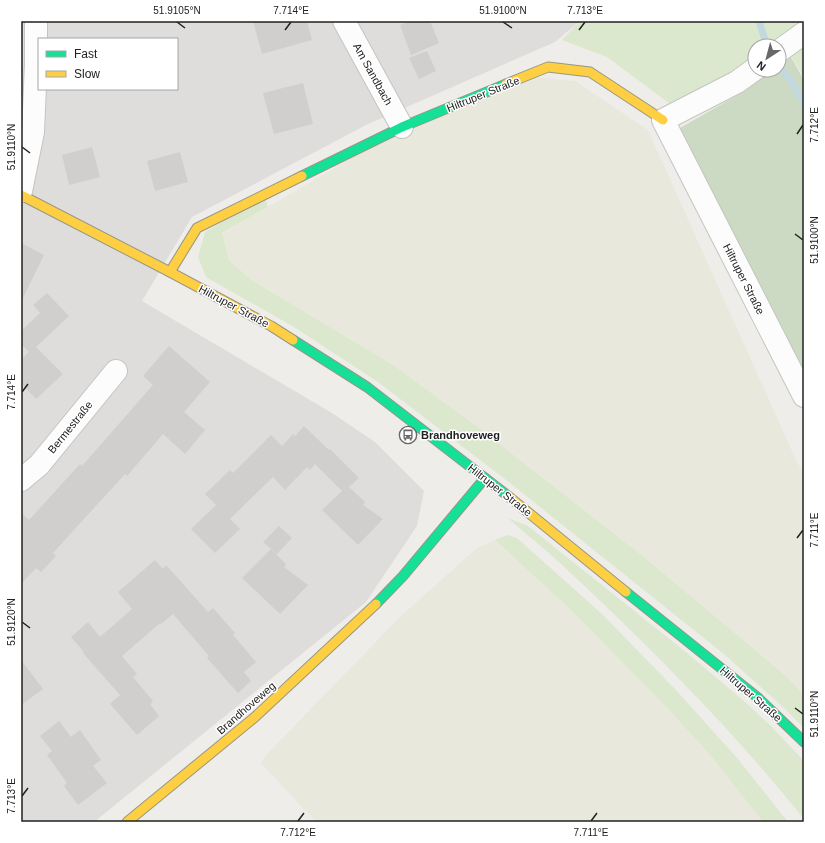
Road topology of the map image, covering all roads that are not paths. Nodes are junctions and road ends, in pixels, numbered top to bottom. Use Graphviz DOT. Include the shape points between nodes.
graph roads {
  1 [pos="36,21"];
  2 [pos="344,21"];
  3 [pos="804,33"];
  4 [pos="787,45"];
  5 [pos="747,75"];
  6 [pos="663,120"];
  7 [pos="402,127"];
  8 [pos="21,191"];
  9 [pos="21,195"];
  10 [pos="170,272"];
  11 [pos="116,371"];
  12 [pos="804,396"];
  13 [pos="485,478"];
  14 [pos="21,480"];
  15 [pos="804,742"];
  16 [pos="127,822"];
  1 -- 8 [label="street" via="33,132"];
  2 -- 7 [label="street, Am Sandbach"];
  3 -- 4 [label="street"];
  5 -- 6 [label="street"];
  6 -- 7 [label="street, Hiltruper Straße" via="590,72 548,67"];
  6 -- 12 [label="street, Hiltruper Straße"];
  7 -- 10 [label="street, Hiltruper Straße" via="197,228"];
  9 -- 10 [label="street, Hiltruper Straße"];
  10 -- 13 [label="street, Hiltruper Straße" via="271,326 340,369"];
  11 -- 14 [label="street, Bermestraße" via="39,465"];
  13 -- 15 [label="street, Hiltruper Straße" via="757,697"];
  13 -- 16 [label="street, Brandhoveweg" via="383,598 255,717"];
}
